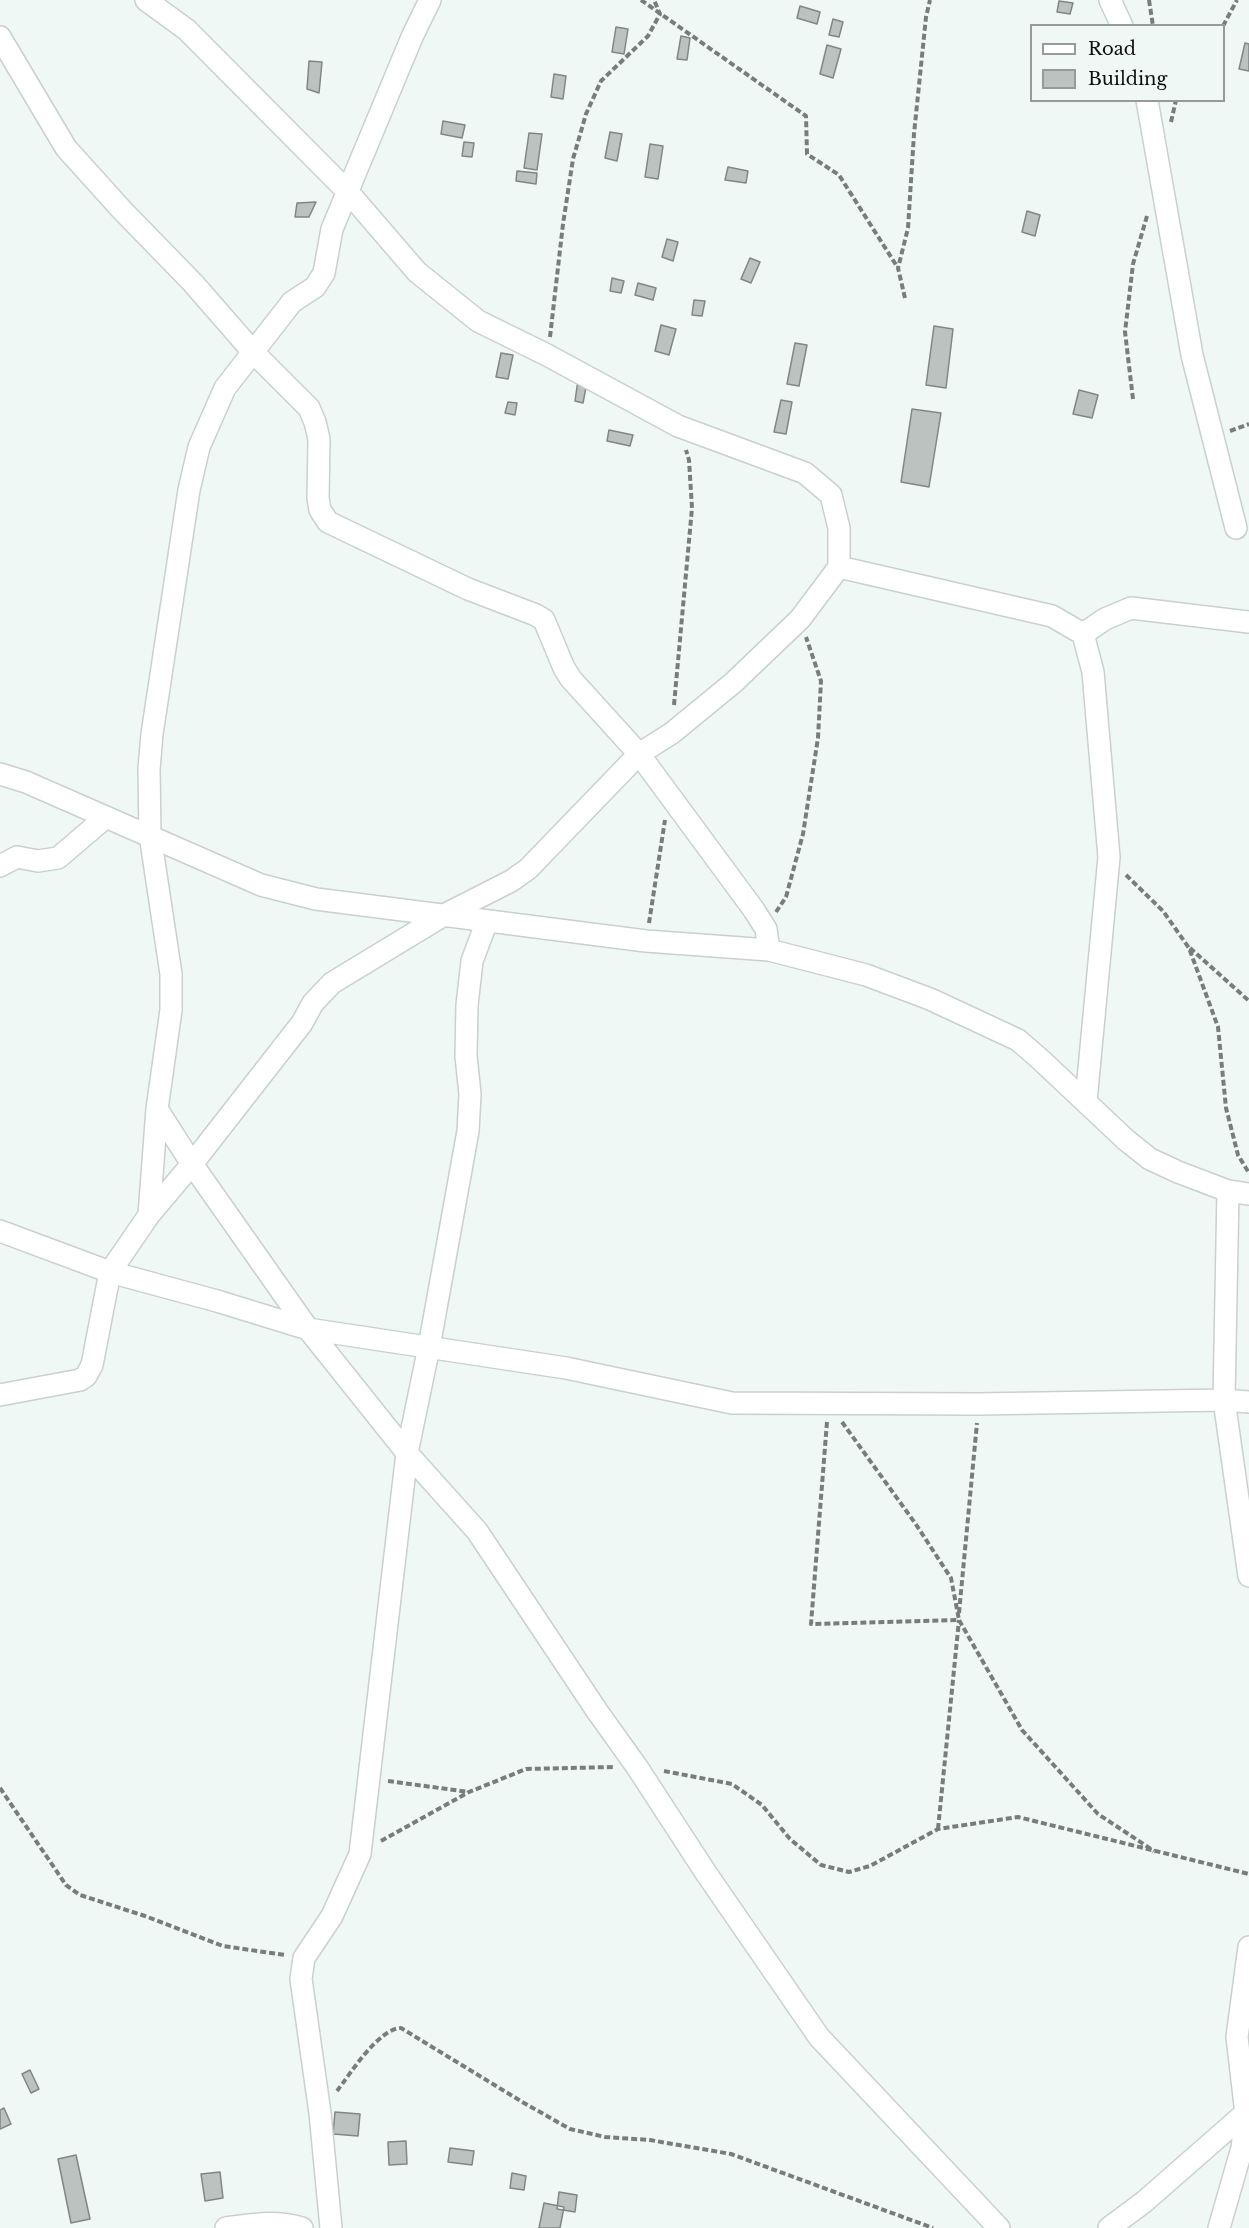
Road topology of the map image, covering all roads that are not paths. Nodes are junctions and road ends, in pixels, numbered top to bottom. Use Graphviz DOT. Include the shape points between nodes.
graph roads {
  1 [pos="146,0"];
  2 [pos="430,0"];
  3 [pos="1110,0"];
  4 [pos="1121,24"];
  5 [pos="0,37"];
  6 [pos="1147,102"];
  7 [pos="348,193"];
  8 [pos="254,353"];
  9 [pos="1236,528"];
  10 [pos="839,567"];
  11 [pos="1249,622"];
  12 [pos="1083,634"];
  13 [pos="639,754"];
  14 [pos="0,774"];
  15 [pos="106,817"];
  16 [pos="150,835"];
  17 [pos="0,866"];
  18 [pos="444,915"];
  19 [pos="487,921"];
  20 [pos="768,939"];
  21 [pos="1086,1101"];
  22 [pos="157,1109"];
  23 [pos="192,1164"];
  24 [pos="1228,1191"];
  25 [pos="1249,1194"];
  26 [pos="148,1215"];
  27 [pos="0,1231"];
  28 [pos="110,1272"];
  29 [pos="308,1329"];
  30 [pos="429,1347"];
  31 [pos="0,1395"];
  32 [pos="1224,1400"];
  33 [pos="1249,1402"];
  34 [pos="407,1454"];
  35 [pos="1249,1576"];
  36 [pos="1249,1947"];
  37 [pos="1247,2112"];
  38 [pos="226,2228"];
  39 [pos="302,2228"];
  40 [pos="332,2228"];
  41 [pos="999,2228"];
  42 [pos="1109,2228"];
  43 [pos="1219,2228"];
  1 -- 7 [label="street" via="187,30"];
  2 -- 7 [label="street"];
  3 -- 4 [label="street"];
  5 -- 8 [label="street" via="66,148"];
  6 -- 9 [label="street" via="1191,356"];
  7 -- 8 [label="street" via="332,229 324,273 315,287 292,302"];
  7 -- 10 [label="street" via="417,272 478,321 678,426 805,472 831,495 839,528"];
  8 -- 13 [label="street" via="309,408 319,439 320,510 328,522 468,589 544,620 564,669"];
  8 -- 16 [label="street" via="225,388 199,447 189,490 152,734"];
  10 -- 12 [label="street" via="1052,616"];
  10 -- 13 [label="street" via="800,620 733,683 672,733"];
  11 -- 12 [label="street" via="1131,608 1105,618"];
  12 -- 21 [label="street" via="1093,672 1109,857"];
  13 -- 18 [label="street" via="528,869 512,882"];
  13 -- 20 [label="street"];
  14 -- 15 [label="street"];
  15 -- 16 [label="street"];
  15 -- 17 [label="street" via="58,858 38,861 17,857"];
  16 -- 18 [label="street" via="261,885 316,899"];
  16 -- 22 [label="street" via="171,974 171,1010"];
  18 -- 19 [label="street"];
  18 -- 23 [label="street" via="332,982"];
  19 -- 20 [label="street" via="646,941"];
  19 -- 30 [label="street" via="472,961 467,1005 468,1131"];
  20 -- 21 [label="street" via="930,999 993,1027 1018,1040"];
  21 -- 24 [label="street" via="1150,1159"];
  22 -- 23 [label="street"];
  22 -- 26 [label="street"];
  23 -- 26 [label="street"];
  23 -- 29 [label="street"];
  24 -- 25 [label="street"];
  24 -- 32 [label="street"];
  26 -- 28 [label="street"];
  27 -- 28 [label="street"];
  28 -- 29 [label="street"];
  28 -- 31 [label="street" via="92,1365 86,1376"];
  29 -- 30 [label="street"];
  29 -- 34 [label="street"];
  30 -- 32 [label="street" via="566,1368 732,1403"];
  30 -- 34 [label="street"];
  32 -- 33 [label="street"];
  32 -- 35 [label="street"];
  34 -- 40 [label="street" via="360,1854 332,1916 304,1958 301,1979"];
  34 -- 41 [label="street" via="477,1531 819,2037"];
  36 -- 37 [label="street" via="1237,2037"];
  37 -- 42 [label="street"];
  37 -- 43 [label="street" via="1242,2148"];
  38 -- 39 [label="street" via="286,2223"];
}
